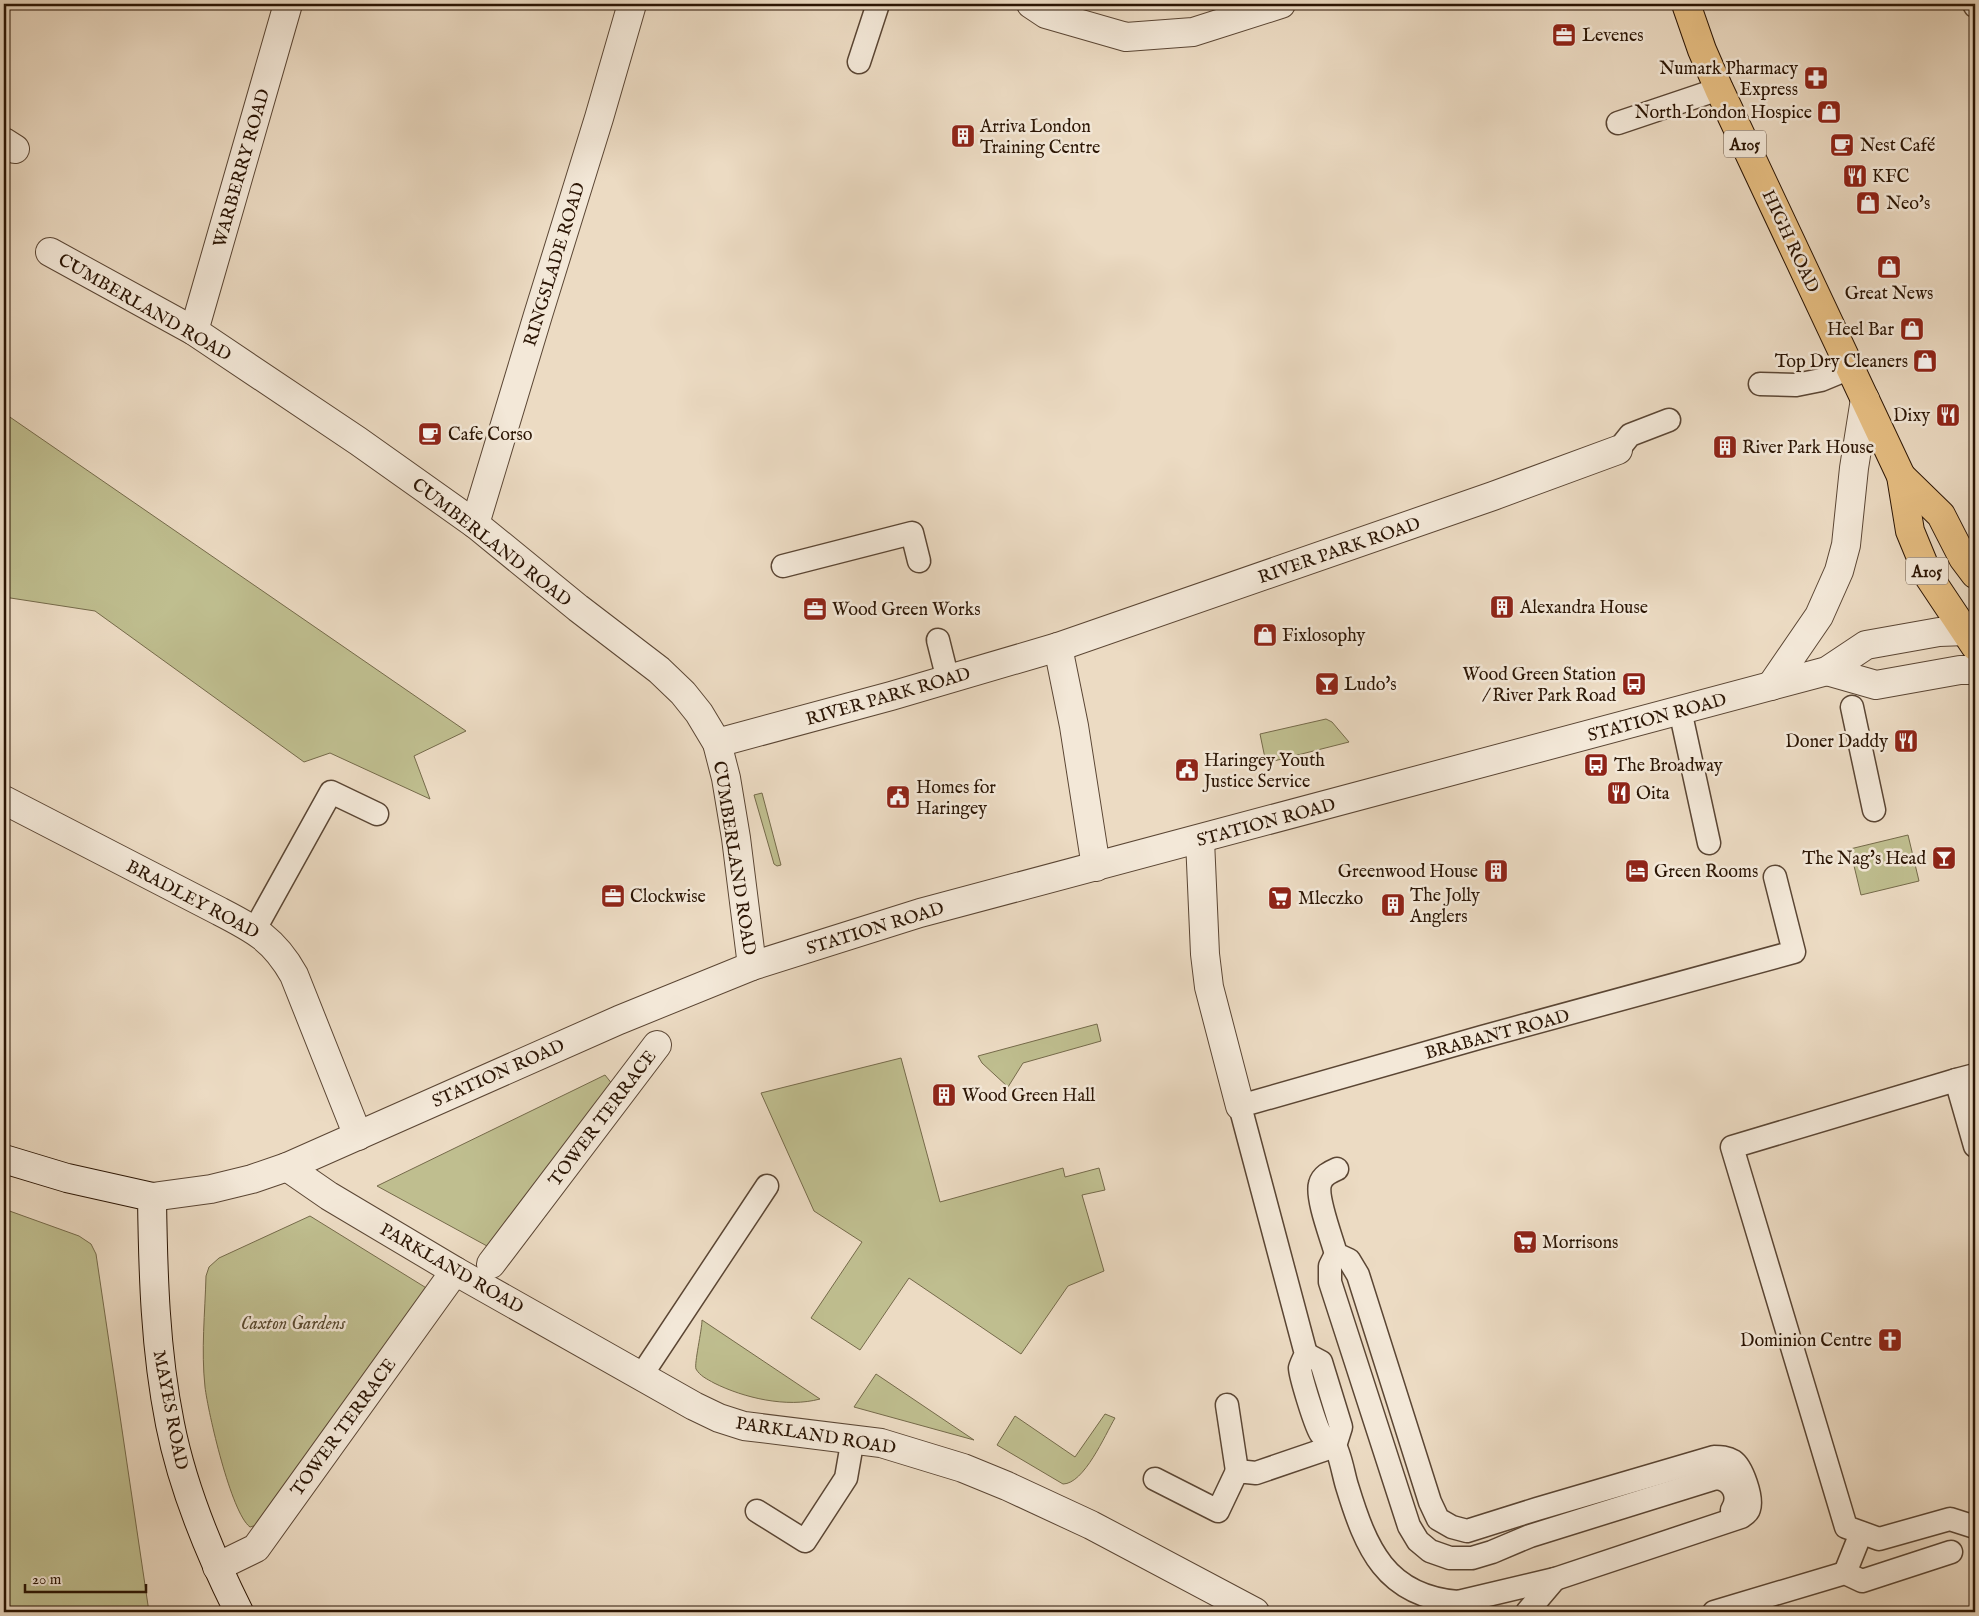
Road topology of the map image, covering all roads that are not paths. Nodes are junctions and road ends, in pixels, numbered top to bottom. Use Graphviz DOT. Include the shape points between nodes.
graph roads {
  1 [pos="288,4"];
  2 [pos="632,4"];
  3 [pos="878,4"];
  4 [pos="1031,4"];
  5 [pos="1281,4"];
  6 [pos="1686,4"];
  7 [pos="859,62"];
  8 [pos="1719,89"];
  9 [pos="1618,123"];
  10 [pos="50,252"];
  11 [pos="194,331"];
  12 [pos="1850,368"];
  13 [pos="1760,384"];
  14 [pos="1865,399"];
  15 [pos="1669,420"];
  16 [pos="1618,450"];
  17 [pos="1901,476"];
  18 [pos="475,524"];
  19 [pos="919,561"];
  20 [pos="783,566"];
  21 [pos="1975,574"];
  22 [pos="1972,636"];
  23 [pos="938,640"];
  24 [pos="1058,647"];
  25 [pos="1975,670"];
  26 [pos="1827,671"];
  27 [pos="948,680"];
  28 [pos="1771,686"];
  29 [pos="1852,707"];
  30 [pos="1680,710"];
  31 [pos="717,743"];
  32 [pos="4,800"];
  33 [pos="1874,810"];
  34 [pos="377,814"];
  35 [pos="1200,840"];
  36 [pos="1709,843"];
  37 [pos="1096,867"];
  38 [pos="1775,877"];
  39 [pos="255,929"];
  40 [pos="752,966"];
  41 [pos="657,1045"];
  42 [pos="1966,1078"];
  43 [pos="1240,1106"];
  44 [pos="358,1136"];
  45 [pos="1975,1146"];
  46 [pos="4,1159"];
  47 [pos="288,1167"];
  48 [pos="1337,1170"];
  49 [pos="767,1186"];
  50 [pos="152,1197"];
  51 [pos="1336,1254"];
  52 [pos="491,1264"];
  53 [pos="456,1271"];
  54 [pos="641,1376"];
  55 [pos="1227,1405"];
  56 [pos="853,1438"];
  57 [pos="1335,1446"];
  58 [pos="1237,1471"];
  59 [pos="1155,1479"];
  60 [pos="757,1511"];
  61 [pos="1719,1526"];
  62 [pos="1975,1528"];
  63 [pos="1861,1533"];
  64 [pos="1951,1552"];
  65 [pos="216,1567"];
  66 [pos="1845,1573"];
  67 [pos="1555,1579"];
  68 [pos="1505,1592"];
  69 [pos="239,1612"];
  70 [pos="1256,1612"];
  71 [pos="1488,1612"];
  72 [pos="1527,1612"];
  73 [pos="1714,1612"];
  1 -- 11 [label="street, WARBERRY ROAD"];
  2 -- 18 [label="street, RINGSLADE ROAD"];
  3 -- 7 [label="lane"];
  4 -- 5 [label="street" via="1046,14 1126,37 1193,32"];
  6 -- 8 [label="main road, HIGH ROAD / A105"];
  8 -- 9 [label="lane"];
  8 -- 12 [label="main road, HIGH ROAD / A105"];
  10 -- 11 [label="street, CUMBERLAND ROAD"];
  11 -- 18 [label="street, CUMBERLAND ROAD"];
  12 -- 13 [label="lane" via="1821,380 1796,385"];
  12 -- 14 [label="main road, HIGH ROAD / A105"];
  14 -- 17 [label="main road, HIGH ROAD / A105"];
  14 -- 28 [label="street" via="1840,571 1819,616"];
  15 -- 16 [label="lane" via="1630,434"];
  16 -- 24 [label="street, RIVER PARK ROAD"];
  17 -- 21 [label="main road, HIGH ROAD / A105" via="1941,515"];
  17 -- 22 [label="main road, HIGH ROAD / A105" via="1910,531 1929,577"];
  18 -- 31 [label="street, CUMBERLAND ROAD" via="659,670 684,694"];
  19 -- 20 [label="lane" via="912,533"];
  22 -- 26 [label="street, STATION ROAD" via="1939,632 1866,645"];
  23 -- 27 [label="lane"];
  24 -- 27 [label="street, RIVER PARK ROAD"];
  24 -- 37 [label="street"];
  25 -- 26 [label="street" via="1876,685"];
  26 -- 28 [label="street, STATION ROAD"];
  27 -- 31 [label="street, RIVER PARK ROAD"];
  28 -- 30 [label="street, STATION ROAD"];
  29 -- 33 [label="lane"];
  30 -- 35 [label="street, STATION ROAD"];
  30 -- 36 [label="lane"];
  31 -- 40 [label="street, CUMBERLAND ROAD" via="735,830"];
  32 -- 39 [label="street, BRADLEY ROAD"];
  34 -- 39 [label="lane" via="329,785"];
  35 -- 37 [label="street, STATION ROAD"];
  35 -- 43 [label="street" via="1208,979"];
  37 -- 40 [label="street, STATION ROAD" via="920,913"];
  38 -- 43 [label="lane, BRABANT ROAD" via="1794,952"];
  39 -- 44 [label="street, BRADLEY ROAD" via="277,950 294,975"];
  40 -- 44 [label="street, STATION ROAD" via="619,1020"];
  41 -- 52 [label="street, TOWER TERRACE"];
  42 -- 45 [label="lane"];
  42 -- 63 [label="lane" via="1732,1146 1846,1528"];
  43 -- 57 [label="lane" via="1306,1354 1321,1362 1342,1427"];
  44 -- 47 [label="street, STATION ROAD"];
  46 -- 50 [label="street, STATION ROAD" via="67,1178"];
  47 -- 50 [label="street, STATION ROAD" via="211,1189"];
  47 -- 53 [label="street, PARKLAND ROAD" via="330,1196"];
  48 -- 51 [label="lane" via="1329,1172 1320,1183 1319,1196"];
  49 -- 54 [label="lane"];
  50 -- 65 [label="street, MAYES ROAD" via="153,1288 170,1424 184,1478"];
  51 -- 61 [label="lane" via="1330,1266 1330,1282 1409,1526 1418,1541 1430,1551 1450,1558 1472,1558 1694,1483 1724,1478 1736,1498 1731,1512"];
  51 -- 61 [label="lane" via="1349,1260 1358,1275 1438,1519 1468,1531 1697,1461 1723,1457 1739,1466 1750,1500 1748,1512"];
  53 -- 54 [label="street, PARKLAND ROAD"];
  53 -- 65 [label="street, TOWER TERRACE" via="256,1548"];
  54 -- 56 [label="street, PARKLAND ROAD" via="694,1406 744,1426"];
  55 -- 58 [label="lane"];
  56 -- 60 [label="lane" via="846,1478 805,1541"];
  56 -- 70 [label="street, PARKLAND ROAD" via="909,1451 1007,1486"];
  57 -- 58 [label="lane" via="1256,1473"];
  57 -- 68 [label="lane" via="1367,1544 1388,1573 1413,1592 1441,1600 1458,1602"];
  58 -- 59 [label="lane" via="1218,1511"];
  61 -- 67 [label="lane"];
  62 -- 63 [label="lane" via="1950,1519 1878,1539"];
  63 -- 66 [label="lane"];
  64 -- 66 [label="lane" via="1862,1581"];
  65 -- 69 [label="street, MAYES ROAD"];
  66 -- 73 [label="lane"];
  67 -- 68 [label="lane"];
  67 -- 72 [label="lane"];
  68 -- 71 [label="lane"];
}
